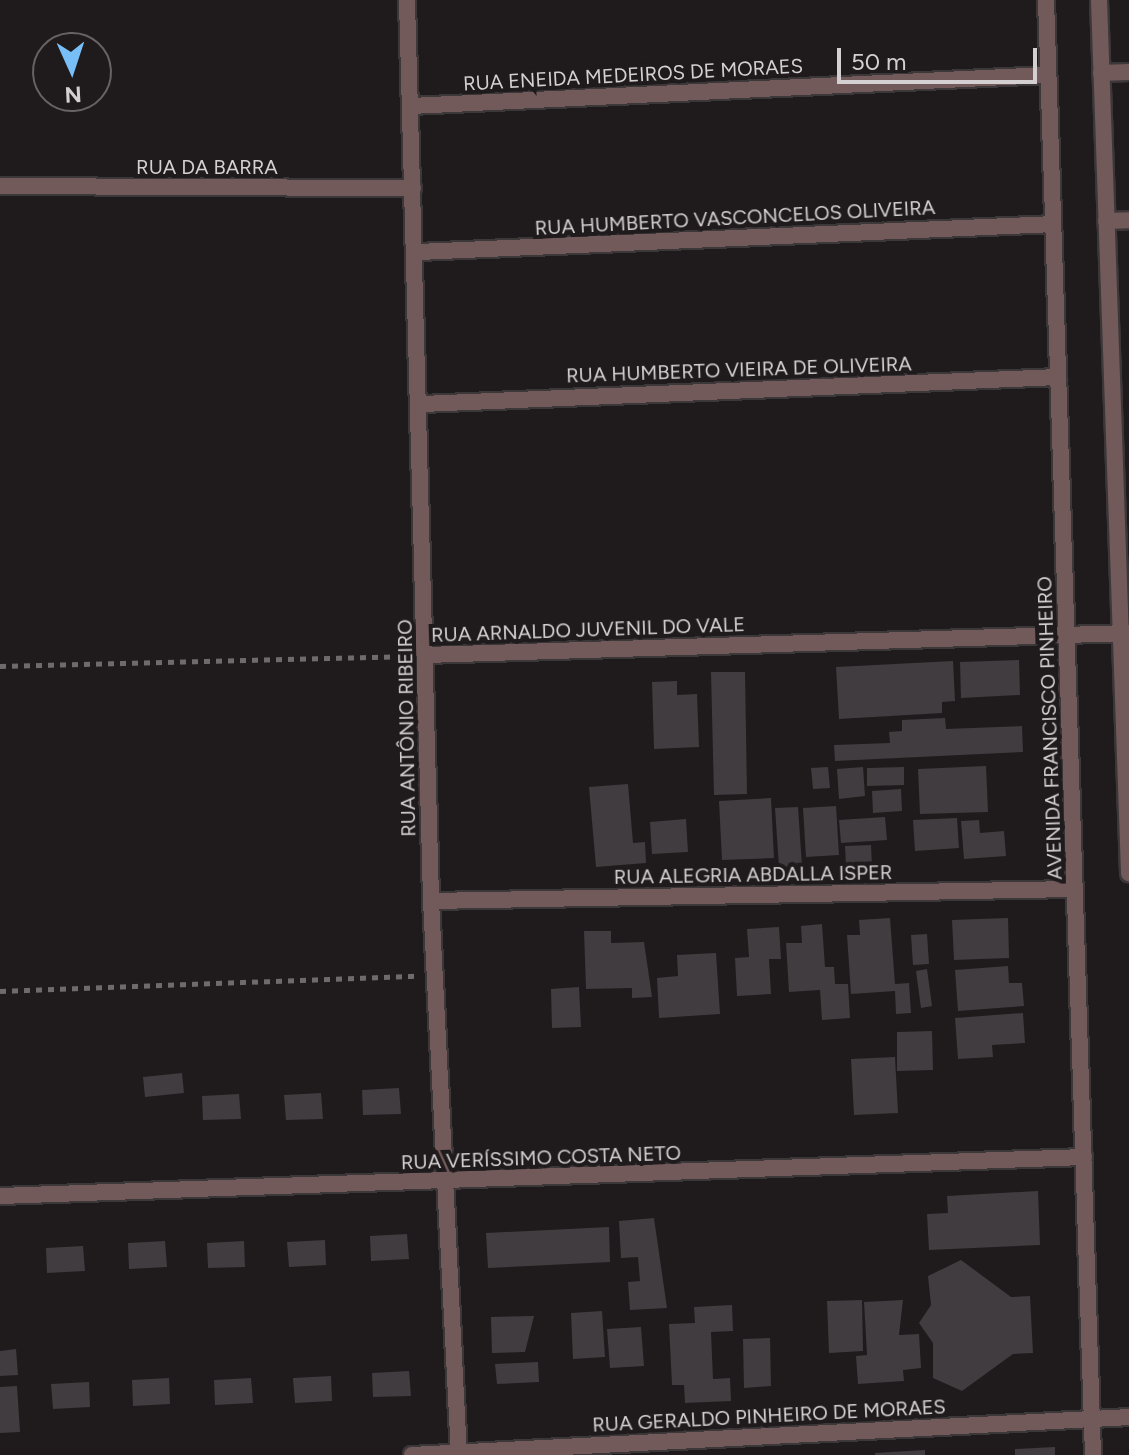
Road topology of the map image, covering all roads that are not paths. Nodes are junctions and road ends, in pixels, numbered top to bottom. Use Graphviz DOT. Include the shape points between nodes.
graph roads {
  1 [pos="407,0"];
  2 [pos="1046,0"];
  3 [pos="1099,0"];
  4 [pos="1129,72"];
  5 [pos="1101,73"];
  6 [pos="1048,75"];
  7 [pos="411,106"];
  8 [pos="0,186"];
  9 [pos="413,188"];
  10 [pos="1129,220"];
  11 [pos="1106,221"];
  12 [pos="1053,224"];
  13 [pos="418,252"];
  14 [pos="1058,377"];
  15 [pos="1120,377"];
  16 [pos="422,404"];
  17 [pos="1125,633"];
  18 [pos="1067,635"];
  19 [pos="425,655"];
  20 [pos="1129,873"];
  21 [pos="1075,889"];
  22 [pos="431,901"];
  23 [pos="1084,1157"];
  24 [pos="442,1182"];
  25 [pos="0,1196"];
  26 [pos="1092,1417"];
  27 [pos="1129,1417"];
  28 [pos="412,1455"];
  29 [pos="459,1455"];
  30 [pos="1093,1455"];
  1 -- 7 [label="street, RUA ANTÔNIO RIBEIRO"];
  2 -- 6 [label="street, AVENIDA FRANCISCO PINHEIRO"];
  3 -- 5 [label="street"];
  4 -- 5 [label="street"];
  5 -- 11 [label="street"];
  6 -- 7 [label="street, RUA ENEIDA MEDEIROS DE MORAES"];
  6 -- 12 [label="street, AVENIDA FRANCISCO PINHEIRO"];
  7 -- 9 [label="street, RUA ANTÔNIO RIBEIRO"];
  8 -- 9 [label="street, RUA DA BARRA"];
  9 -- 13 [label="street, RUA ANTÔNIO RIBEIRO"];
  10 -- 11 [label="street"];
  11 -- 15 [label="street"];
  12 -- 13 [label="street, RUA HUMBERTO VASCONCELOS OLIVEIRA"];
  12 -- 14 [label="street, AVENIDA FRANCISCO PINHEIRO"];
  13 -- 16 [label="street, RUA ANTÔNIO RIBEIRO"];
  14 -- 16 [label="street, RUA HUMBERTO VIEIRA DE OLIVEIRA"];
  14 -- 18 [label="street, AVENIDA FRANCISCO PINHEIRO"];
  15 -- 17 [label="street"];
  16 -- 19 [label="street, RUA ANTÔNIO RIBEIRO"];
  17 -- 18 [label="street, RUA ARNALDO JUVENIL DO VALE"];
  17 -- 20 [label="street"];
  18 -- 19 [label="street, RUA ARNALDO JUVENIL DO VALE"];
  18 -- 21 [label="street, AVENIDA FRANCISCO PINHEIRO"];
  19 -- 22 [label="street, RUA ANTÔNIO RIBEIRO"];
  21 -- 22 [label="street, RUA ALEGRIA ABDALLA ISPER"];
  21 -- 23 [label="street, AVENIDA FRANCISCO PINHEIRO"];
  22 -- 24 [label="street, RUA ANTÔNIO RIBEIRO"];
  23 -- 24 [label="street, RUA VERÍSSIMO COSTA NETO"];
  23 -- 26 [label="street, AVENIDA FRANCISCO PINHEIRO"];
  24 -- 25 [label="street, RUA VERÍSSIMO COSTA NETO"];
  24 -- 29 [label="street, RUA ANTÔNIO RIBEIRO"];
  26 -- 27 [label="street, RUA GERALDO PINHEIRO DE MORAES"];
  26 -- 29 [label="street, RUA GERALDO PINHEIRO DE MORAES"];
  26 -- 30 [label="street, AVENIDA FRANCISCO PINHEIRO"];
  28 -- 29 [label="street, RUA GERALDO PINHEIRO DE MORAES"];
}
